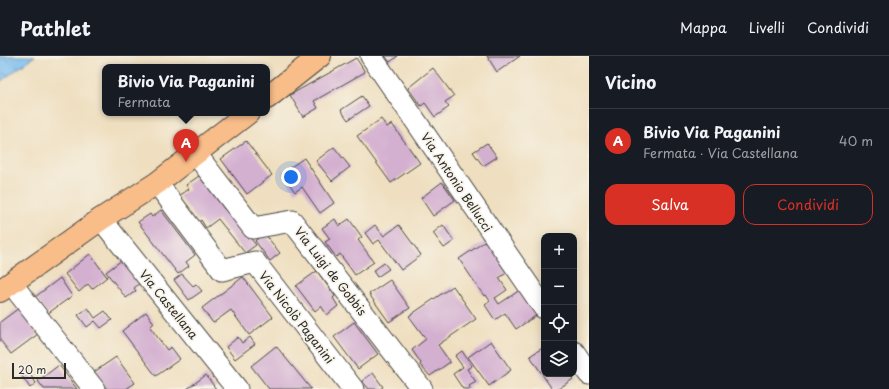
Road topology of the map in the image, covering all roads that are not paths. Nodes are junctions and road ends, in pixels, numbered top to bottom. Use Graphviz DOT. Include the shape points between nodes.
graph roads {
  1 [pos="320,56"];
  2 [pos="371,56"];
  3 [pos="270,96"];
  4 [pos="244,116"];
  5 [pos="196,154"];
  6 [pos="157,183"];
  7 [pos="101,219"];
  8 [pos="6,287"];
  9 [pos="542,305"];
  10 [pos="577,356"];
  11 [pos="589,374"];
  12 [pos="94,389"];
  13 [pos="237,389"];
  14 [pos="353,389"];
  15 [pos="422,389"];
  1 -- 3 [label="main road"];
  2 -- 9 [label="street, Via Antonio Bellucci"];
  4 -- 5 [label="main road"];
  5 -- 6 [label="main road"];
  5 -- 15 [label="street, Via Luigi de Gobbis" via="253,228 292,221"];
  6 -- 7 [label="main road"];
  6 -- 14 [label="street, Via Nicolò Paganini" via="222,270 254,262"];
  7 -- 8 [label="main road"];
  7 -- 13 [label="street, Via Castellana"];
  8 -- 12 [label="street"];
  10 -- 11 [label="street"];
}
